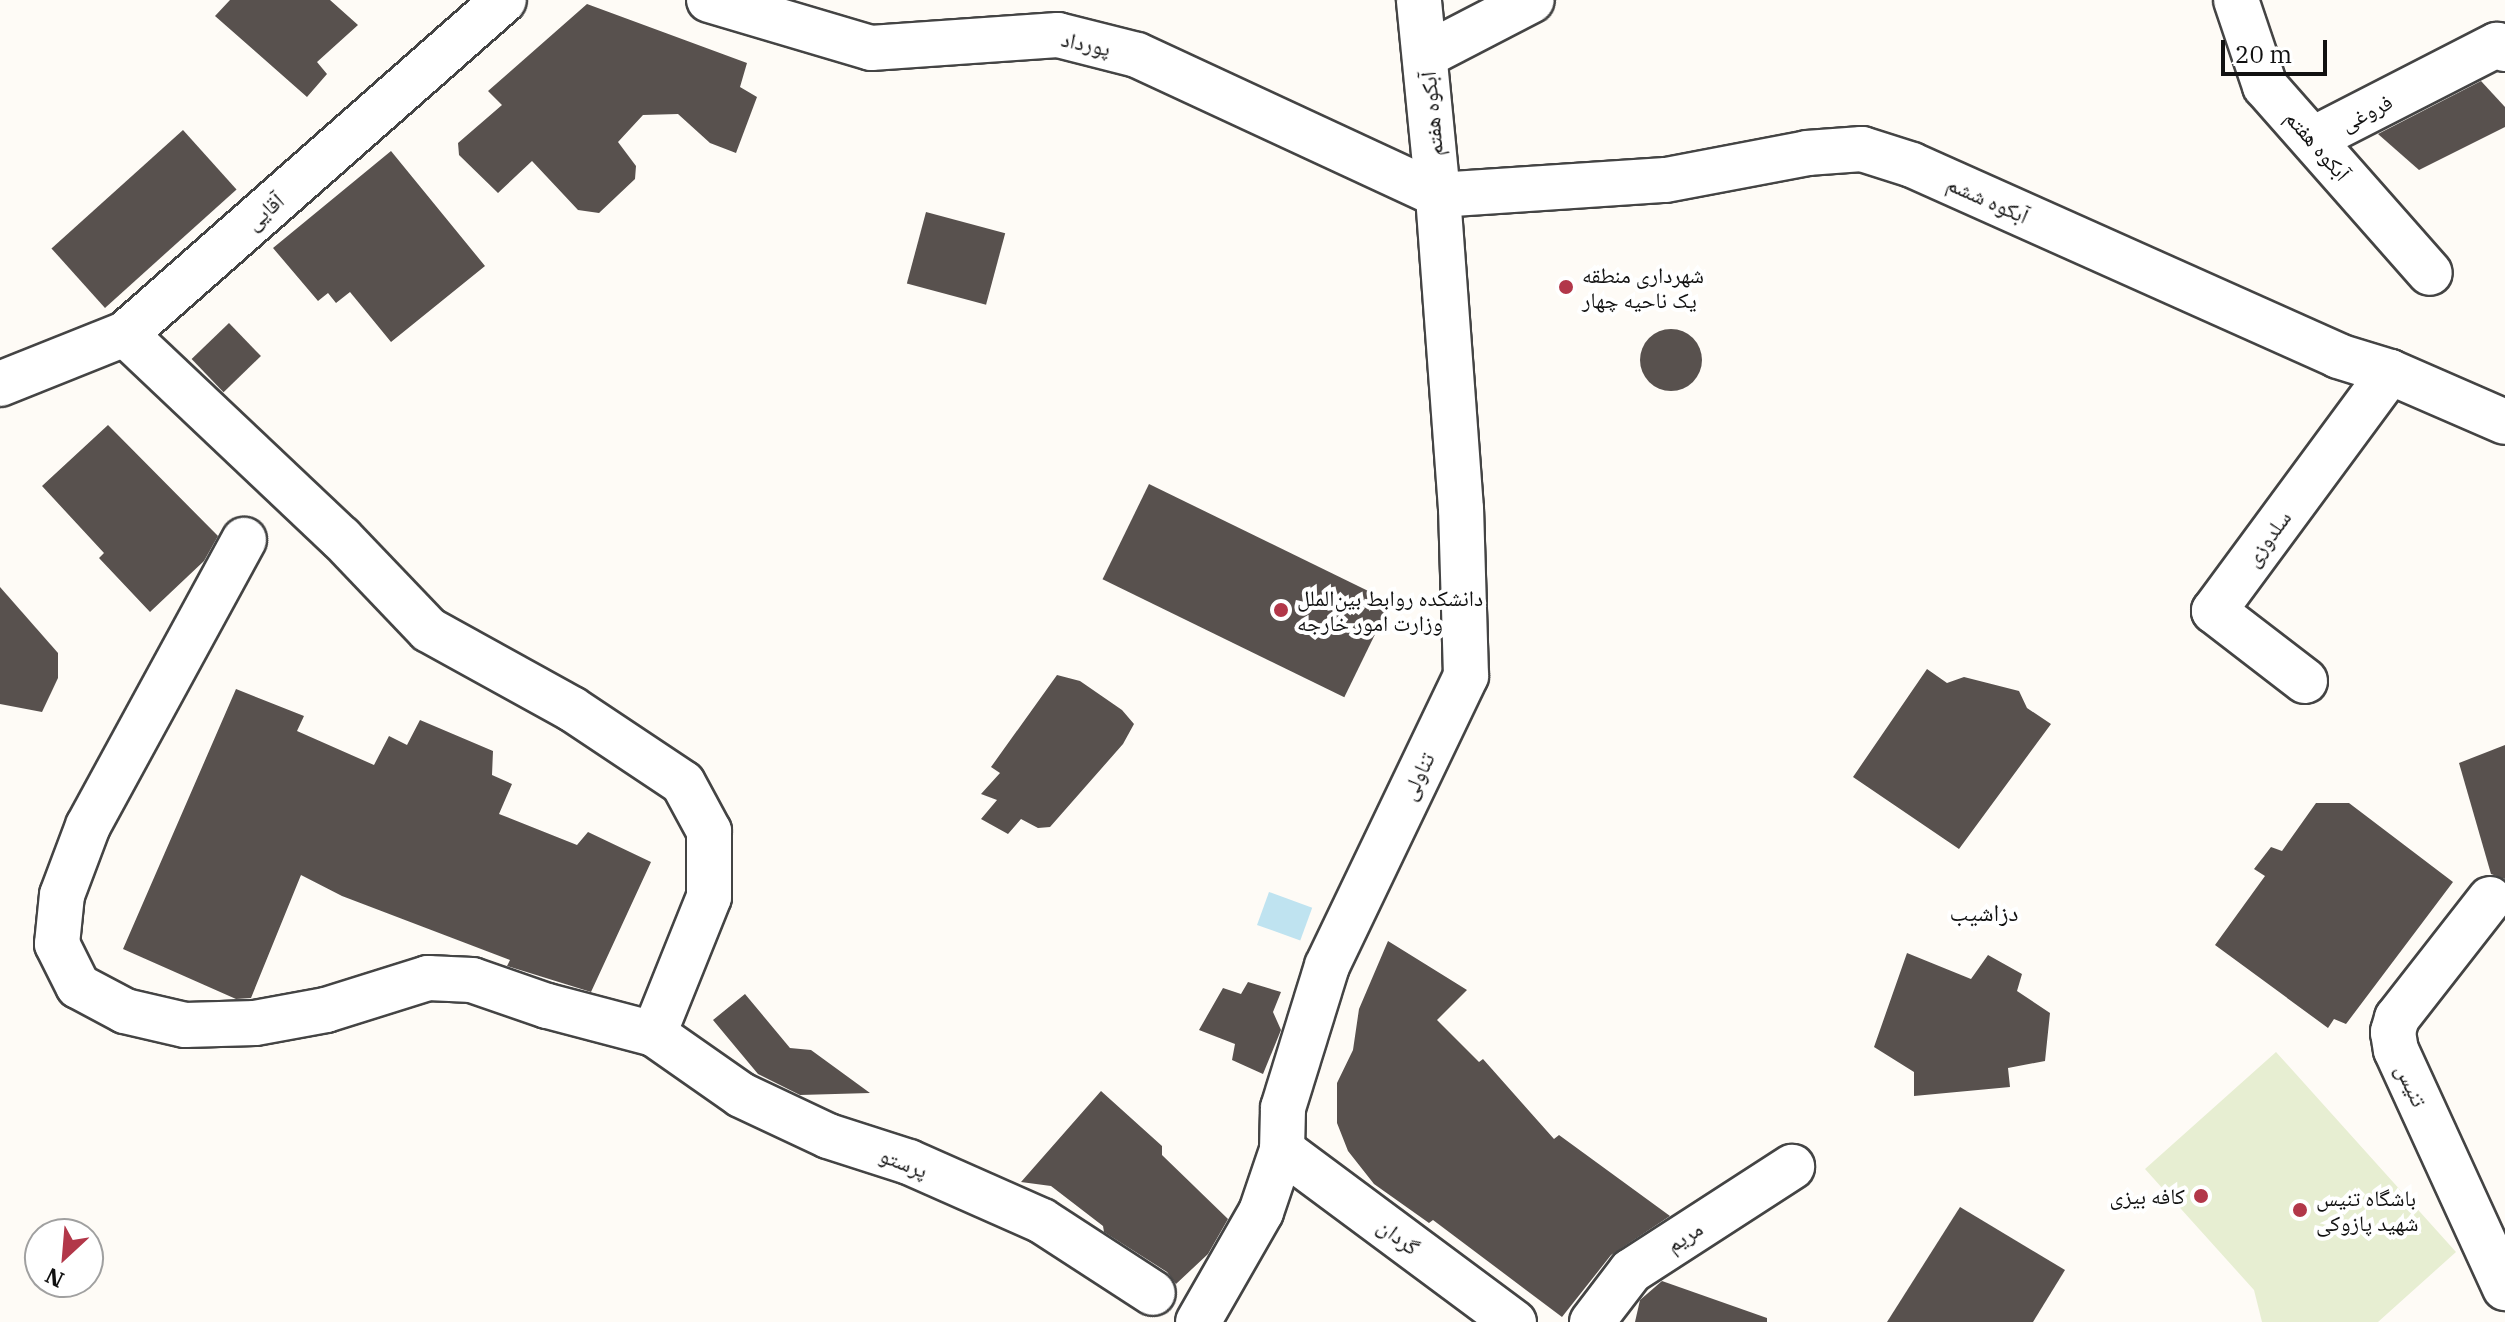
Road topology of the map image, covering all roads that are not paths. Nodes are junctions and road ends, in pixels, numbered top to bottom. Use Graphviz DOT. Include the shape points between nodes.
graph roads {
  1 [pos="504,0"];
  2 [pos="709,0"];
  3 [pos="1419,0"];
  4 [pos="1532,0"];
  5 [pos="2236,0"];
  6 [pos="1067,18"];
  7 [pos="2505,49"];
  8 [pos="1426,55"];
  9 [pos="2313,139"];
  10 [pos="1438,195"];
  11 [pos="2430,273"];
  12 [pos="125,334"];
  13 [pos="2390,372"];
  14 [pos="0,384"];
  15 [pos="2505,422"];
  16 [pos="244,540"];
  17 [pos="2305,681"];
  18 [pos="2490,899"];
  19 [pos="654,1034"];
  20 [pos="1282,1150"];
  21 [pos="1792,1167"];
  22 [pos="2505,1288"];
  23 [pos="1153,1293"];
  24 [pos="1198,1322"];
  25 [pos="1514,1322"];
  26 [pos="1592,1322"];
  1 -- 12 [label="street, آقایی"];
  2 -- 6 [label="street, پورداد" via="871,48"];
  3 -- 8 [label="street"];
  4 -- 8 [label="street, آبکوه هفتم"];
  5 -- 9 [label="street, آبکوه هفتم" via="2265,86"];
  6 -- 10 [label="street, پورداد"];
  7 -- 9 [label="street, فروغی" via="2497,45"];
  8 -- 10 [label="street, آبکوه هفتم"];
  9 -- 11 [label="street, آبکوه هفتم"];
  10 -- 13 [label="street, آبکوه ششم" via="1666,180 1807,153 1862,149 1912,165 2338,356"];
  10 -- 20 [label="street, تناولی" via="1461,509 1466,676 1327,966 1283,1108"];
  12 -- 14 [label="street, آقایی"];
  12 -- 19 [label="street" via="341,538 429,630 572,709 683,783 709,831 709,897"];
  13 -- 15 [label="street, آبکوه ششم"];
  13 -- 17 [label="street, سلدوزی" via="2214,611"];
  16 -- 19 [label="street" via="88,826 62,895 57,944 78,986 125,1011 185,1025 255,1023 326,1010 428,978 472,980"];
  18 -- 22 [label="street, تنیس" via="2397,1018 2393,1032 2396,1050"];
  19 -- 23 [label="street, پرستو" via="741,1095 828,1136 909,1162 1042,1221"];
  20 -- 24 [label="street, تناولی" via="1261,1212"];
  20 -- 25 [label="street, گردان"];
  21 -- 26 [label="street, مریم" via="1631,1271"];
}
